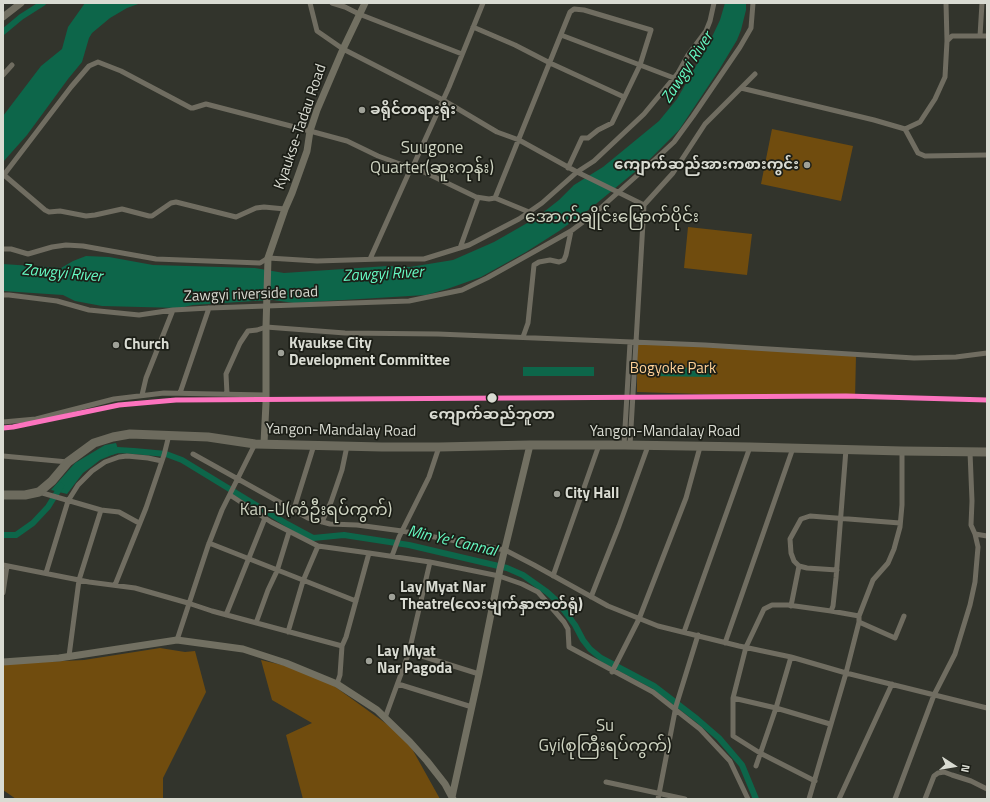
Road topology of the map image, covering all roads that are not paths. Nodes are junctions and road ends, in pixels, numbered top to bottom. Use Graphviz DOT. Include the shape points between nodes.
graph roads {
  1 [pos="21,3"];
  2 [pos="310,3"];
  3 [pos="332,3"];
  4 [pos="365,3"];
  5 [pos="483,3"];
  6 [pos="714,3"];
  7 [pos="753,3"];
  8 [pos="946,3"];
  9 [pos="982,3"];
  10 [pos="359,14"];
  11 [pos="3,17"];
  12 [pos="473,27"];
  13 [pos="561,35"];
  14 [pos="980,36"];
  15 [pos="987,36"];
  16 [pos="947,41"];
  17 [pos="343,49"];
  18 [pos="462,54"];
  19 [pos="550,63"];
  20 [pos="12,65"];
  21 [pos="640,65"];
  22 [pos="755,74"];
  23 [pos="3,75"];
  24 [pos="674,78"];
  25 [pos="741,88"];
  26 [pos="624,97"];
  27 [pos="443,100"];
  28 [pos="905,129"];
  29 [pos="310,131"];
  30 [pos="519,140"];
  31 [pos="987,155"];
  32 [pos="411,168"];
  33 [pos="568,168"];
  34 [pos="577,172"];
  35 [pos="3,175"];
  36 [pos="617,192"];
  37 [pos="478,198"];
  38 [pos="495,198"];
  39 [pos="644,205"];
  40 [pos="285,209"];
  41 [pos="529,212"];
  42 [pos="571,231"];
  43 [pos="460,248"];
  44 [pos="3,249"];
  45 [pos="370,259"];
  46 [pos="268,260"];
  47 [pos="3,295"];
  48 [pos="267,304"];
  49 [pos="209,308"];
  50 [pos="173,310"];
  51 [pos="266,327"];
  52 [pos="523,337"];
  53 [pos="630,343"];
  54 [pos="637,343"];
  55 [pos="987,353"];
  56 [pos="180,393"];
  57 [pos="227,394"];
  58 [pos="266,395"];
  59 [pos="142,396"];
  60 [pos="3,422"];
  61 [pos="169,435"];
  62 [pos="260,443"];
  63 [pos="314,445"];
  64 [pos="530,445"];
  65 [pos="599,445"];
  66 [pos="627,445"];
  67 [pos="347,446"];
  68 [pos="648,446"];
  69 [pos="439,447"];
  70 [pos="700,447"];
  71 [pos="750,447"];
  72 [pos="793,448"];
  73 [pos="846,449"];
  74 [pos="902,452"];
  75 [pos="970,452"];
  76 [pos="987,452"];
  77 [pos="193,454"];
  78 [pos="3,456"];
  79 [pos="162,461"];
  80 [pos="68,462"];
  81 [pos="238,479"];
  82 [pos="43,493"];
  83 [pos="231,493"];
  84 [pos="3,495"];
  85 [pos="66,500"];
  86 [pos="294,509"];
  87 [pos="101,510"];
  88 [pos="265,518"];
  89 [pos="840,519"];
  90 [pos="322,522"];
  91 [pos="900,523"];
  92 [pos="139,524"];
  93 [pos="402,531"];
  94 [pos="289,532"];
  95 [pos="975,534"];
  96 [pos="987,536"];
  97 [pos="209,543"];
  98 [pos="318,546"];
  99 [pos="369,553"];
  100 [pos="504,553"];
  101 [pos="392,556"];
  102 [pos="248,559"];
  103 [pos="430,562"];
  104 [pos="5,566"];
  105 [pos="799,566"];
  106 [pos="836,570"];
  107 [pos="277,571"];
  108 [pos="500,573"];
  109 [pos="46,574"];
  110 [pos="554,576"];
  111 [pos="79,580"];
  112 [pos="303,581"];
  113 [pos="115,585"];
  114 [pos="3,593"];
  115 [pos="591,596"];
  116 [pos="356,601"];
  117 [pos="188,603"];
  118 [pos="791,606"];
  119 [pos="831,610"];
  120 [pos="226,615"];
  121 [pos="904,616"];
  122 [pos="639,619"];
  123 [pos="859,619"];
  124 [pos="256,623"];
  125 [pos="288,632"];
  126 [pos="684,632"];
  127 [pos="698,635"];
  128 [pos="177,640"];
  129 [pos="725,643"];
  130 [pos="342,646"];
  131 [pos="746,648"];
  132 [pos="409,652"];
  133 [pos="69,656"];
  134 [pos="791,657"];
  135 [pos="3,662"];
  136 [pos="612,672"];
  137 [pos="846,673"];
  138 [pos="479,674"];
  139 [pos="337,684"];
  140 [pos="398,684"];
  141 [pos="892,684"];
  142 [pos="934,695"];
  143 [pos="733,698"];
  144 [pos="472,707"];
  145 [pos="676,708"];
  146 [pos="776,708"];
  147 [pos="987,708"];
  148 [pos="385,718"];
  149 [pos="830,724"];
  150 [pos="760,753"];
  151 [pos="756,766"];
  152 [pos="815,781"];
  153 [pos="606,782"];
  154 [pos="987,789"];
  155 [pos="658,796"];
  156 [pos="452,798"];
  157 [pos="685,799"];
  158 [pos="748,799"];
  159 [pos="809,799"];
  160 [pos="839,799"];
  161 [pos="895,799"];
  162 [pos="925,799"];
  1 -- 11 [label="main road"];
  2 -- 17 [label="street" via="317,31"];
  3 -- 10 [label="street"];
  4 -- 10 [label="main road, Kyaukse-Tadau Road"];
  5 -- 12 [label="street"];
  6 -- 24 [label="street, Zawgyi riverside road" via="706,31"];
  7 -- 36 [label="street, Zawgyi riverside road" via="751,28 693,116 674,142"];
  8 -- 16 [label="street"];
  9 -- 14 [label="street"];
  10 -- 17 [label="main road, Kyaukse-Tadau Road"];
  10 -- 18 [label="street"];
  12 -- 18 [label="street"];
  12 -- 19 [label="street" via="515,44"];
  13 -- 19 [label="street"];
  13 -- 21 [label="street"];
  13 -- 21 [label="street" via="570,12 574,9 651,30"];
  14 -- 15 [label="street"];
  14 -- 16 [label="street" via="952,36"];
  16 -- 28 [label="street" via="945,77 935,99 920,122"];
  17 -- 27 [label="street"];
  17 -- 29 [label="main road, Kyaukse-Tadau Road"];
  18 -- 27 [label="street"];
  19 -- 26 [label="street"];
  19 -- 30 [label="street"];
  20 -- 23 [label="street"];
  21 -- 24 [label="street"];
  21 -- 26 [label="street"];
  22 -- 25 [label="street"];
  24 -- 34 [label="street, Zawgyi riverside road" via="644,114 594,161"];
  25 -- 28 [label="street"];
  25 -- 39 [label="street" via="705,124 673,173"];
  26 -- 33 [label="street" via="612,123 588,138 582,138"];
  27 -- 30 [label="street" via="497,132"];
  27 -- 32 [label="street"];
  28 -- 31 [label="street" via="918,153 925,156"];
  29 -- 32 [label="street" via="347,141"];
  29 -- 35 [label="street" via="206,104 192,108 121,71 98,62 89,66"];
  29 -- 40 [label="main road, Kyaukse-Tadau Road" via="307,151"];
  30 -- 33 [label="street"];
  30 -- 38 [label="street"];
  32 -- 37 [label="street"];
  32 -- 45 [label="street"];
  33 -- 34 [label="street"];
  34 -- 36 [label="street"];
  34 -- 41 [label="street, Zawgyi riverside road"];
  35 -- 40 [label="street" via="49,212 95,216 122,209 152,216 170,203 176,202 236,217 264,206"];
  36 -- 39 [label="street"];
  36 -- 42 [label="street, Zawgyi riverside road"];
  37 -- 38 [label="street"];
  37 -- 43 [label="street"];
  38 -- 41 [label="street"];
  39 -- 54 [label="street"];
  40 -- 46 [label="main road, Kyaukse-Tadau Road"];
  41 -- 43 [label="street, Zawgyi riverside road"];
  42 -- 48 [label="street, Zawgyi riverside road" via="462,290 409,301"];
  42 -- 52 [label="street" via="564,260 550,260 534,265 528,323"];
  43 -- 45 [label="street, Zawgyi riverside road" via="424,259"];
  44 -- 46 [label="street, Zawgyi riverside road" via="28,254 66,245 156,259 260,263"];
  45 -- 46 [label="street, Zawgyi riverside road"];
  46 -- 48 [label="main road, Kyaukse-Tadau Road"];
  47 -- 50 [label="street, Zawgyi riverside road" via="57,301 89,310 139,315"];
  48 -- 49 [label="street, Zawgyi riverside road"];
  48 -- 51 [label="main road, Kyaukse-Tadau Road"];
  49 -- 50 [label="street, Zawgyi riverside road"];
  49 -- 56 [label="street"];
  50 -- 59 [label="street" via="146,378"];
  51 -- 52 [label="street" via="345,333"];
  51 -- 57 [label="street" via="248,331 240,342 226,374"];
  51 -- 58 [label="main road, Kyaukse-Tadau Road"];
  52 -- 53 [label="street"];
  53 -- 54 [label="street"];
  53 -- 66 [label="street"];
  54 -- 55 [label="street" via="914,358"];
  54 -- 66 [label="street"];
  56 -- 57 [label="street"];
  56 -- 59 [label="street"];
  57 -- 58 [label="street"];
  58 -- 62 [label="main road, Kyaukse-Tadau Road"];
  59 -- 60 [label="street" via="114,399 36,418"];
  61 -- 62 [label="highway, Yangon-Mandalay Road"];
  61 -- 79 [label="street"];
  61 -- 80 [label="highway, Yangon-Mandalay Road" via="130,434 113,437 94,443"];
  62 -- 63 [label="highway, Yangon-Mandalay Road"];
  62 -- 81 [label="street"];
  63 -- 67 [label="highway, Yangon-Mandalay Road"];
  63 -- 86 [label="street"];
  64 -- 65 [label="highway, Yangon-Mandalay Road"];
  64 -- 69 [label="highway, Yangon-Mandalay Road"];
  64 -- 100 [label="main road"];
  65 -- 66 [label="highway, Yangon-Mandalay Road"];
  65 -- 110 [label="street"];
  66 -- 68 [label="highway, Yangon-Mandalay Road"];
  67 -- 69 [label="highway, Yangon-Mandalay Road"];
  67 -- 90 [label="street" via="342,470"];
  68 -- 70 [label="highway, Yangon-Mandalay Road"];
  68 -- 115 [label="street"];
  69 -- 93 [label="street" via="429,476"];
  70 -- 71 [label="highway, Yangon-Mandalay Road"];
  70 -- 122 [label="street" via="686,498"];
  71 -- 72 [label="highway, Yangon-Mandalay Road"];
  71 -- 126 [label="street"];
  72 -- 73 [label="highway, Yangon-Mandalay Road"];
  72 -- 129 [label="street"];
  73 -- 74 [label="highway, Yangon-Mandalay Road"];
  73 -- 89 [label="street"];
  74 -- 75 [label="highway, Yangon-Mandalay Road"];
  74 -- 91 [label="street"];
  75 -- 76 [label="highway, Yangon-Mandalay Road"];
  75 -- 95 [label="street" via="971,525"];
  77 -- 81 [label="street"];
  78 -- 80 [label="street"];
  79 -- 85 [label="street" via="127,456 105,462 92,471"];
  79 -- 92 [label="street"];
  80 -- 82 [label="highway, Yangon-Mandalay Road"];
  81 -- 83 [label="street"];
  81 -- 86 [label="street"];
  82 -- 84 [label="highway"];
  82 -- 85 [label="street"];
  83 -- 88 [label="street"];
  83 -- 97 [label="street"];
  85 -- 87 [label="street"];
  85 -- 109 [label="street"];
  86 -- 90 [label="street" via="308,518"];
  87 -- 92 [label="street" via="119,512"];
  87 -- 111 [label="street"];
  88 -- 94 [label="street"];
  88 -- 102 [label="street"];
  89 -- 91 [label="street"];
  89 -- 105 [label="street" via="810,516 801,519 790,539 791,553"];
  89 -- 106 [label="street"];
  90 -- 93 [label="street"];
  91 -- 123 [label="street" via="894,549 888,563 873,580"];
  92 -- 113 [label="street"];
  93 -- 100 [label="street"];
  93 -- 101 [label="street"];
  94 -- 98 [label="street"];
  94 -- 107 [label="street"];
  95 -- 96 [label="street"];
  95 -- 142 [label="street" via="978,563 970,605 955,654"];
  97 -- 102 [label="street"];
  97 -- 117 [label="street"];
  98 -- 99 [label="street"];
  98 -- 112 [label="street"];
  99 -- 101 [label="street"];
  99 -- 116 [label="street"];
  100 -- 108 [label="main road"];
  100 -- 110 [label="street"];
  101 -- 103 [label="street"];
  102 -- 107 [label="street"];
  102 -- 120 [label="street"];
  103 -- 108 [label="street"];
  103 -- 132 [label="street"];
  104 -- 109 [label="street"];
  104 -- 114 [label="street"];
  105 -- 106 [label="street"];
  105 -- 118 [label="street"];
  106 -- 119 [label="street"];
  107 -- 112 [label="street"];
  107 -- 124 [label="street"];
  108 -- 136 [label="street" via="538,592 568,629 569,647"];
  108 -- 138 [label="main road"];
  109 -- 111 [label="street"];
  110 -- 115 [label="street"];
  111 -- 113 [label="street"];
  111 -- 133 [label="street"];
  112 -- 116 [label="street"];
  112 -- 125 [label="street"];
  113 -- 117 [label="street"];
  115 -- 122 [label="street"];
  116 -- 130 [label="street"];
  117 -- 120 [label="street"];
  117 -- 128 [label="street"];
  118 -- 119 [label="street"];
  118 -- 131 [label="street" via="772,606 764,609"];
  119 -- 123 [label="street"];
  120 -- 124 [label="street"];
  121 -- 123 [label="street" via="895,638"];
  122 -- 126 [label="street"];
  122 -- 136 [label="street"];
  123 -- 137 [label="street"];
  124 -- 125 [label="street"];
  125 -- 130 [label="street"];
  126 -- 127 [label="street"];
  127 -- 129 [label="street"];
  127 -- 145 [label="street"];
  128 -- 133 [label="main road"];
  128 -- 139 [label="main road" via="242,649 286,663"];
  129 -- 131 [label="street"];
  130 -- 139 [label="street"];
  131 -- 134 [label="street"];
  131 -- 143 [label="street"];
  132 -- 138 [label="street"];
  132 -- 140 [label="street"];
  133 -- 135 [label="main road"];
  134 -- 137 [label="street"];
  134 -- 146 [label="street"];
  136 -- 145 [label="street" via="653,692"];
  137 -- 141 [label="street"];
  137 -- 149 [label="street"];
  138 -- 144 [label="main road"];
  139 -- 148 [label="main road"];
  140 -- 144 [label="street"];
  140 -- 148 [label="street"];
  141 -- 142 [label="street"];
  141 -- 160 [label="street"];
  142 -- 147 [label="street"];
  142 -- 161 [label="street"];
  143 -- 146 [label="street"];
  143 -- 150 [label="street" via="733,736"];
  144 -- 156 [label="main road"];
  145 -- 155 [label="street"];
  145 -- 158 [label="street" via="730,761"];
  146 -- 149 [label="street"];
  146 -- 150 [label="street"];
  148 -- 156 [label="main road" via="427,761 445,784"];
  149 -- 152 [label="street"];
  150 -- 151 [label="street"];
  150 -- 152 [label="street"];
  152 -- 159 [label="street"];
  153 -- 155 [label="street"];
  154 -- 162 [label="street" via="944,772 934,776"];
  155 -- 157 [label="street"];
}
